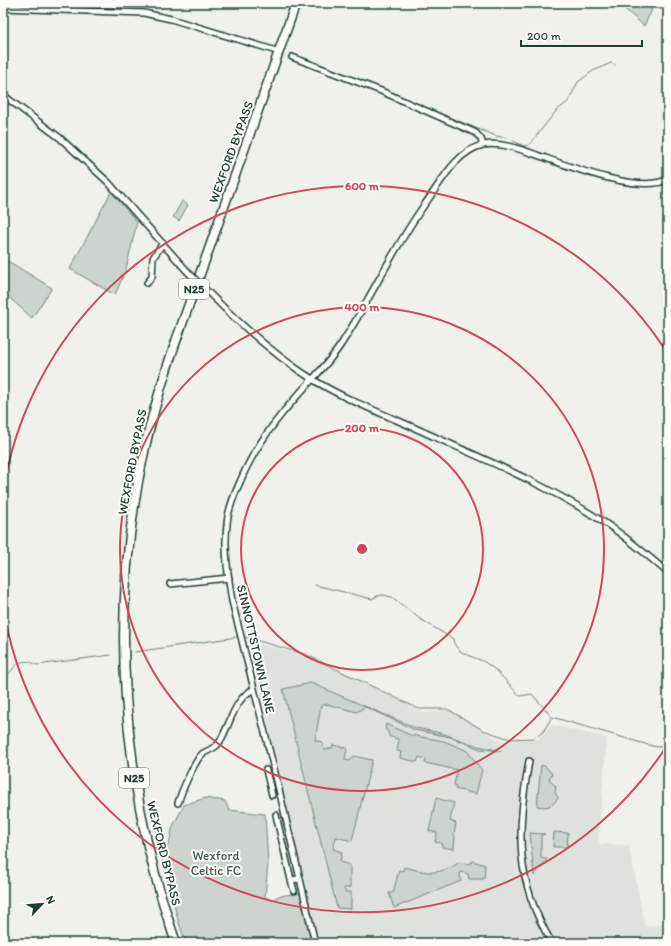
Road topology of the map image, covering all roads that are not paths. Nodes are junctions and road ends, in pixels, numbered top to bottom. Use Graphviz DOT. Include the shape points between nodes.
graph roads {
  1 [pos="296,3"];
  2 [pos="3,8"];
  3 [pos="280,52"];
  4 [pos="292,57"];
  5 [pos="3,95"];
  6 [pos="483,145"];
  7 [pos="668,179"];
  8 [pos="162,243"];
  9 [pos="147,283"];
  10 [pos="313,379"];
  11 [pos="668,574"];
  12 [pos="229,578"];
  13 [pos="170,584"];
  14 [pos="254,689"];
  15 [pos="529,761"];
  16 [pos="266,770"];
  17 [pos="277,781"];
  18 [pos="269,782"];
  19 [pos="272,795"];
  20 [pos="178,803"];
  21 [pos="276,815"];
  22 [pos="299,879"];
  23 [pos="291,880"];
  24 [pos="294,891"];
  25 [pos="176,943"];
  26 [pos="315,943"];
  27 [pos="552,943"];
  1 -- 3 [label="highway, WEXFORD BYPASS / N25"];
  2 -- 3 [label="street" via="144,13"];
  3 -- 25 [label="highway, WEXFORD BYPASS / N25" via="179,330 159,394 139,480 128,552 124,643 130,751 147,845"];
  4 -- 6 [label="street" via="381,91 476,133"];
  5 -- 8 [label="street" via="60,138 102,177"];
  6 -- 7 [label="street" via="507,146 601,176 633,183 656,184"];
  6 -- 10 [label="street, SINNOTTSTOWN LANE" via="469,151 449,171 405,233 341,344"];
  8 -- 9 [label="street" via="153,258 152,277"];
  8 -- 10 [label="street, bridge" via="262,344"];
  10 -- 11 [label="street" via="500,466 578,506 603,521"];
  10 -- 12 [label="street, SINNOTTSTOWN LANE" via="280,415 260,444 239,484 226,524"];
  12 -- 13 [label="street"];
  12 -- 14 [label="street, SINNOTTSTOWN LANE" via="232,601"];
  14 -- 17 [label="street, SINNOTTSTOWN LANE"];
  14 -- 20 [label="street" via="247,692 239,703 218,744 202,754 184,785"];
  15 -- 27 [label="street" via="521,823 523,871 534,908"];
  16 -- 18 [label="street"];
  17 -- 18 [label="street"];
  17 -- 22 [label="street, SINNOTTSTOWN LANE"];
  18 -- 19 [label="street"];
  21 -- 23 [label="street"];
  22 -- 23 [label="street"];
  22 -- 26 [label="street, SINNOTTSTOWN LANE"];
  23 -- 24 [label="street"];
}
